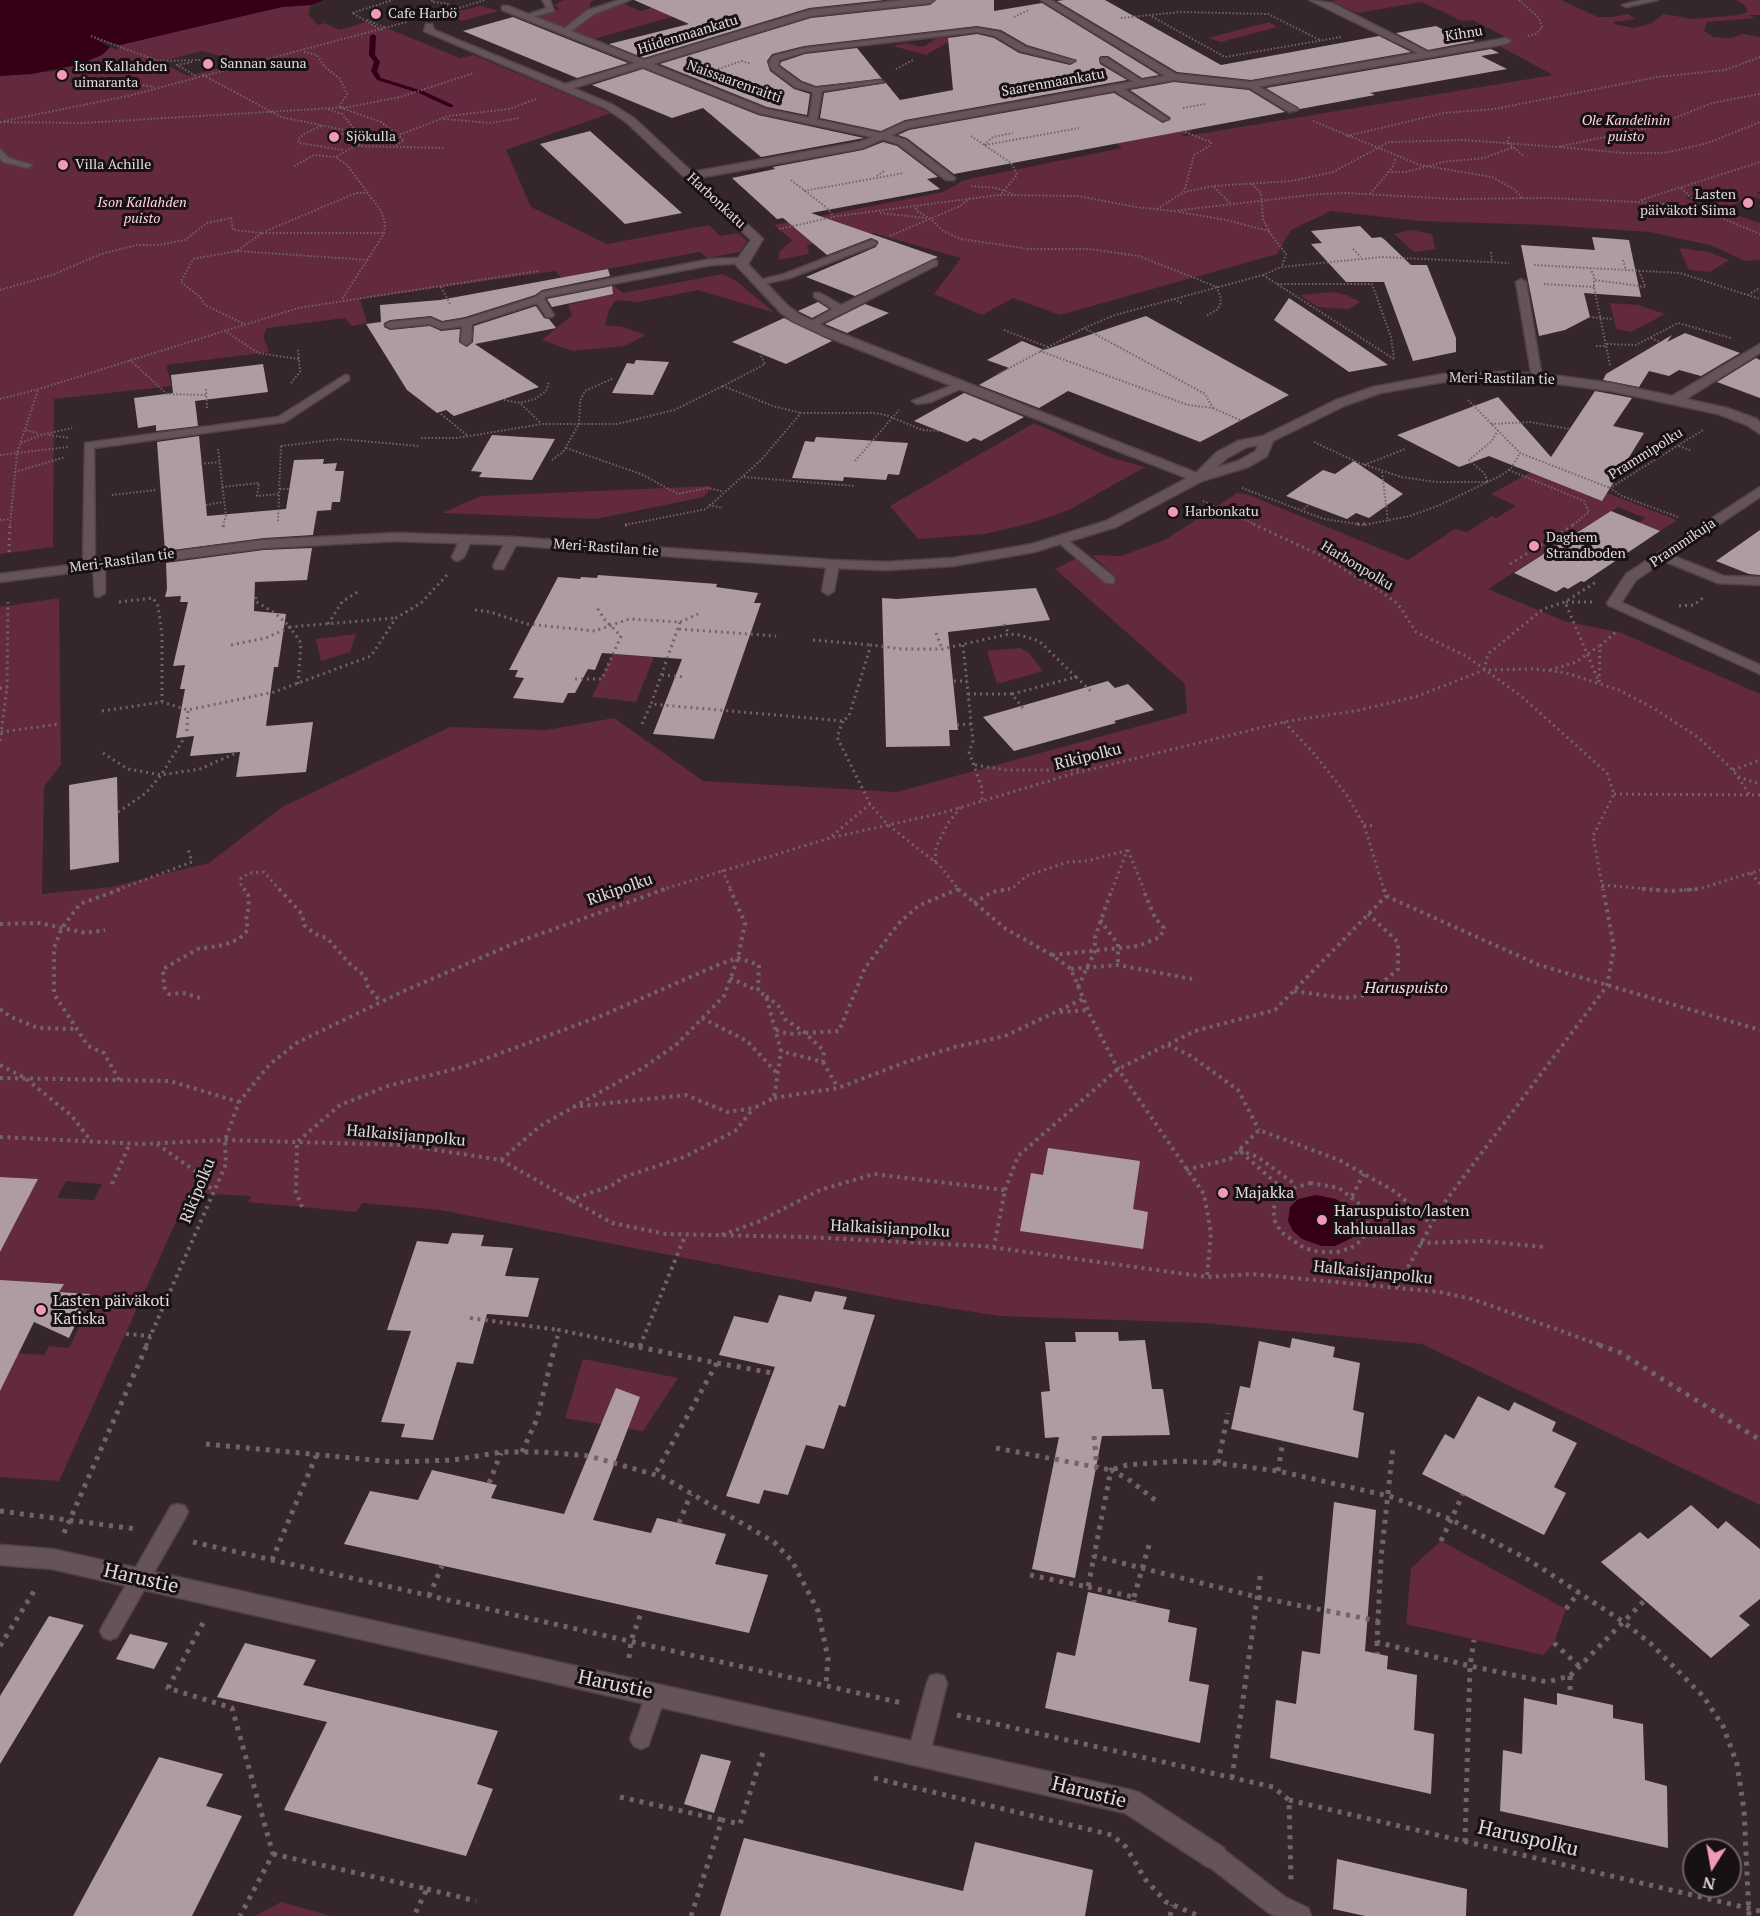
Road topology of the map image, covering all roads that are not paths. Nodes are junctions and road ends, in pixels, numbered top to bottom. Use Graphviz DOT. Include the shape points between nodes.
graph roads {
  1 [pos="546,0"];
  2 [pos="626,0"];
  3 [pos="930,0"];
  4 [pos="1312,0"];
  5 [pos="1654,0"];
  6 [pos="1047,2"];
  7 [pos="1626,6"];
  8 [pos="505,8"];
  9 [pos="529,18"];
  10 [pos="429,26"];
  11 [pos="564,32"];
  12 [pos="1506,41"];
  13 [pos="1426,54"];
  14 [pos="1104,60"];
  15 [pos="1071,61"];
  16 [pos="642,63"];
  17 [pos="1174,77"];
  18 [pos="880,82"];
  19 [pos="1142,83"];
  20 [pos="1251,85"];
  21 [pos="1115,87"];
  22 [pos="563,88"];
  23 [pos="817,91"];
  24 [pos="1293,110"];
  25 [pos="1165,119"];
  26 [pos="813,120"];
  27 [pos="883,136"];
  28 [pos="0,152"];
  29 [pos="28,165"];
  30 [pos="690,176"];
  31 [pos="950,178"];
  32 [pos="872,243"];
  33 [pos="742,261"];
  34 [pos="934,263"];
  35 [pos="758,282"];
  36 [pos="1521,282"];
  37 [pos="817,295"];
  38 [pos="539,299"];
  39 [pos="842,310"];
  40 [pos="549,315"];
  41 [pos="467,322"];
  42 [pos="390,325"];
  43 [pos="809,325"];
  44 [pos="466,342"];
  45 [pos="1760,348"];
  46 [pos="345,378"];
  47 [pos="1537,378"];
  48 [pos="961,385"];
  49 [pos="917,401"];
  50 [pos="1674,401"];
  51 [pos="1760,431"];
  52 [pos="1197,478"];
  53 [pos="1760,491"];
  54 [pos="466,539"];
  55 [pos="1062,540"];
  56 [pos="512,541"];
  57 [pos="1663,556"];
  58 [pos="458,557"];
  59 [pos="833,564"];
  60 [pos="94,565"];
  61 [pos="499,566"];
  62 [pos="0,578"];
  63 [pos="1110,580"];
  64 [pos="1760,581"];
  65 [pos="828,591"];
  66 [pos="99,593"];
  67 [pos="1614,603"];
  68 [pos="1760,670"];
  69 [pos="178,1512"];
  70 [pos="0,1555"];
  71 [pos="140,1579"];
  72 [pos="110,1631"];
  73 [pos="936,1683"];
  74 [pos="656,1694"];
  75 [pos="642,1739"];
  76 [pos="919,1753"];
  77 [pos="1215,1857"];
  78 [pos="1300,1916"];
  1 -- 9 [label="lane" via="551,9"];
  2 -- 11 [label="lane" via="591,12"];
  3 -- 16 [label="street, Hiidenmaankatu" via="810,13"];
  4 -- 13 [label="street"];
  5 -- 7 [label="lane"];
  6 -- 17 [label="street"];
  8 -- 9 [label="street, Naissaarenraitti"];
  9 -- 11 [label="street, Naissaarenraitti"];
  10 -- 22 [label="street, Harbonkatu" via="429,31"];
  11 -- 16 [label="street, Naissaarenraitti"];
  12 -- 13 [label="street, Kihnu"];
  13 -- 20 [label="street, Saarenmaankatu"];
  14 -- 19 [label="lane"];
  15 -- 23 [label="lane" via="1023,50 997,34 977,30 804,50 773,62 774,67 798,85"];
  16 -- 22 [label="street, Hiidenmaankatu"];
  16 -- 26 [label="street, Naissaarenraitti" via="763,111"];
  17 -- 19 [label="street, Saarenmaankatu"];
  17 -- 20 [label="street, Saarenmaankatu"];
  18 -- 23 [label="lane"];
  19 -- 21 [label="street, Saarenmaankatu"];
  20 -- 24 [label="street"];
  21 -- 25 [label="lane"];
  21 -- 27 [label="street, Saarenmaankatu" via="905,125"];
  22 -- 30 [label="street, Harbonkatu" via="621,113"];
  23 -- 26 [label="lane"];
  26 -- 27 [label="street, Naissaarenraitti"];
  27 -- 30 [label="street, Saarenmaankatu" via="863,145"];
  27 -- 31 [label="street, Naissaarenraitti" via="902,142"];
  28 -- 29 [label="lane" via="6,160"];
  30 -- 33 [label="street, Harbonkatu" via="757,240"];
  32 -- 35 [label="lane" via="787,276"];
  33 -- 35 [label="street"];
  33 -- 38 [label="lane" via="700,264 542,295"];
  34 -- 39 [label="lane"];
  35 -- 43 [label="street" via="784,309"];
  36 -- 47 [label="lane"];
  37 -- 39 [label="lane"];
  38 -- 40 [label="lane"];
  38 -- 41 [label="lane"];
  39 -- 43 [label="lane"];
  41 -- 42 [label="lane"];
  41 -- 44 [label="lane"];
  43 -- 48 [label="street"];
  45 -- 50 [label="street"];
  46 -- 60 [label="lane" via="281,420 89,448"];
  47 -- 50 [label="street, Meri-Rastilan tie" via="1611,387"];
  47 -- 52 [label="street, Meri-Rastilan tie" via="1473,377 1407,383 1340,403 1267,439 1262,453 1243,464"];
  48 -- 49 [label="lane"];
  48 -- 52 [label="street"];
  50 -- 51 [label="street, Meri-Rastilan tie" via="1726,425"];
  52 -- 55 [label="street, Meri-Rastilan tie" via="1111,524"];
  53 -- 57 [label="street, Prammikuja"];
  54 -- 56 [label="street, Meri-Rastilan tie"];
  54 -- 58 [label="lane"];
  54 -- 60 [label="street, Meri-Rastilan tie" via="320,540"];
  55 -- 59 [label="street, Meri-Rastilan tie" via="993,557 953,562"];
  55 -- 63 [label="lane"];
  56 -- 59 [label="street, Meri-Rastilan tie"];
  56 -- 61 [label="lane"];
  57 -- 64 [label="lane" via="1722,580"];
  57 -- 67 [label="street, Prammikuja" via="1632,577"];
  59 -- 65 [label="lane"];
  60 -- 62 [label="street, Meri-Rastilan tie"];
  60 -- 66 [label="lane"];
  67 -- 68 [label="lane"];
  69 -- 71 [label="lane"];
  70 -- 71 [label="street, Harustie" via="52,1559"];
  71 -- 72 [label="lane"];
  71 -- 74 [label="street, Harustie"];
  73 -- 76 [label="lane"];
  74 -- 75 [label="lane"];
  74 -- 76 [label="street, Harustie"];
  76 -- 77 [label="street, Harustie" via="1131,1802"];
  77 -- 78 [label="lane" via="1277,1905"];
}
